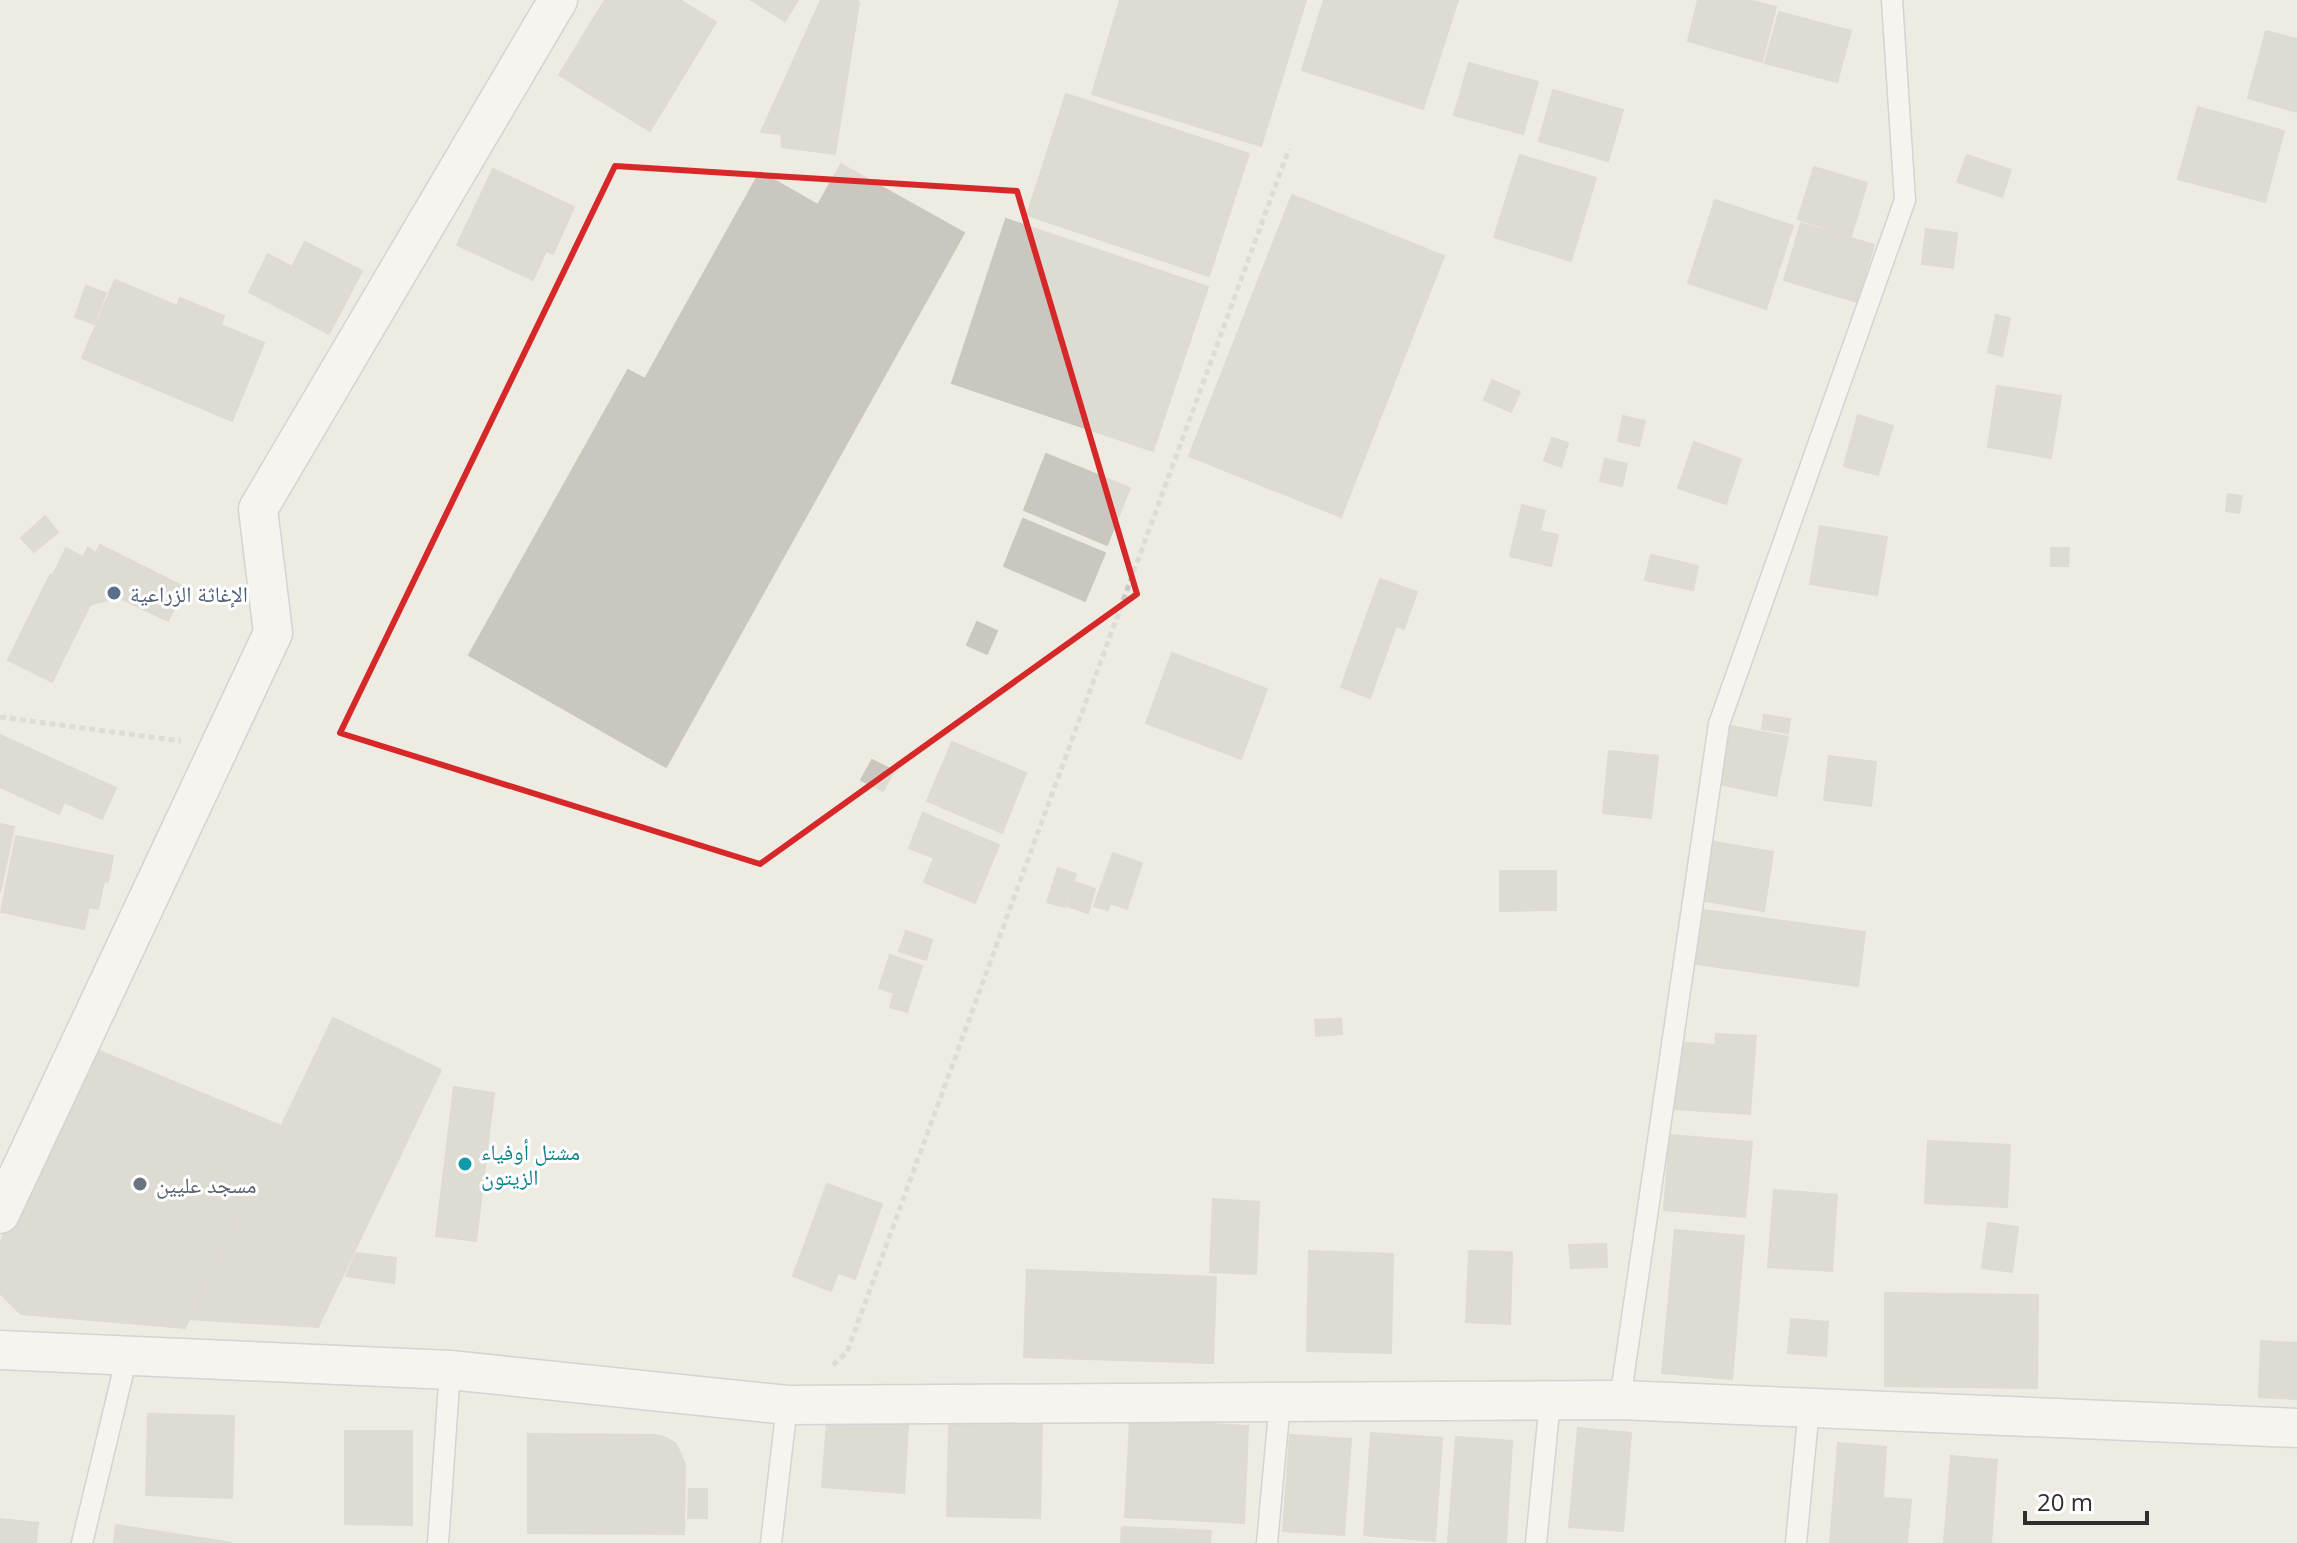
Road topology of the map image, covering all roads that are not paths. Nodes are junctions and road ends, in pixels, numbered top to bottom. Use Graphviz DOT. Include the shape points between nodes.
graph roads {
  1 [pos="558,0"];
  2 [pos="1892,0"];
  3 [pos="0,1214"];
  4 [pos="0,1350"];
  5 [pos="127,1356"];
  6 [pos="450,1370"];
  7 [pos="1620,1400"];
  8 [pos="1550,1401"];
  9 [pos="1280,1402"];
  10 [pos="787,1405"];
  11 [pos="1809,1408"];
  12 [pos="2297,1428"];
  13 [pos="82,1543"];
  14 [pos="438,1543"];
  15 [pos="771,1543"];
  16 [pos="1267,1543"];
  17 [pos="1536,1543"];
  18 [pos="1796,1543"];
  1 -- 3 [label="street" via="258,509 273,633"];
  2 -- 7 [label="lane" via="1905,200 1719,724"];
  4 -- 5 [label="street"];
  5 -- 6 [label="street"];
  5 -- 13 [label="lane"];
  6 -- 10 [label="street"];
  6 -- 14 [label="lane"];
  7 -- 8 [label="street"];
  7 -- 11 [label="street"];
  8 -- 9 [label="street"];
  8 -- 17 [label="lane"];
  9 -- 10 [label="street"];
  9 -- 16 [label="lane"];
  10 -- 15 [label="lane"];
  11 -- 12 [label="street"];
  11 -- 18 [label="lane"];
}
